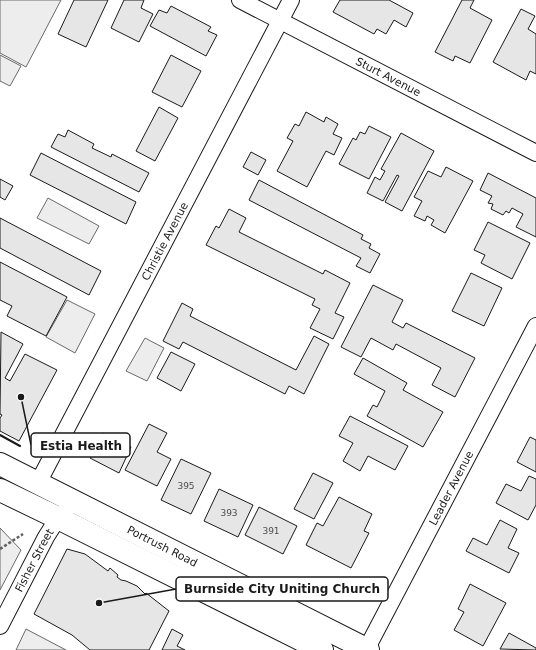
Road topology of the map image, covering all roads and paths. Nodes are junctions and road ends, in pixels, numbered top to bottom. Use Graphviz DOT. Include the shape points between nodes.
graph roads {
  1 [pos="240,0"];
  2 [pos="291,0"];
  3 [pos="279,21"];
  4 [pos="536,153"];
  5 [pos="536,326"];
  6 [pos="0,464"];
  7 [pos="38,483"];
  8 [pos="0,490"];
  9 [pos="78,503"];
  10 [pos="58,518"];
  11 [pos="23,534"];
  12 [pos="0,548"];
  13 [pos="0,626"];
  14 [pos="322,650"];
  15 [pos="367,650"];
  1 -- 3 [label="street, Sturt Avenue"];
  2 -- 3 [label="street, Christie Avenue"];
  3 -- 4 [label="street, Sturt Avenue"];
  3 -- 7 [label="street, Christie Avenue"];
  5 -- 15 [label="street, Leader Avenue"];
  6 -- 7 [label="highway, Portrush Road"];
  7 -- 9 [label="highway, Portrush Road"];
  8 -- 10 [label="highway, Portrush Road"];
  9 -- 10 [label="street, Fisher Street"];
  9 -- 15 [label="highway, Portrush Road"];
  10 -- 13 [label="street, Fisher Street"];
  10 -- 14 [label="highway, Portrush Road"];
  11 -- 12 [label="path"];
}
